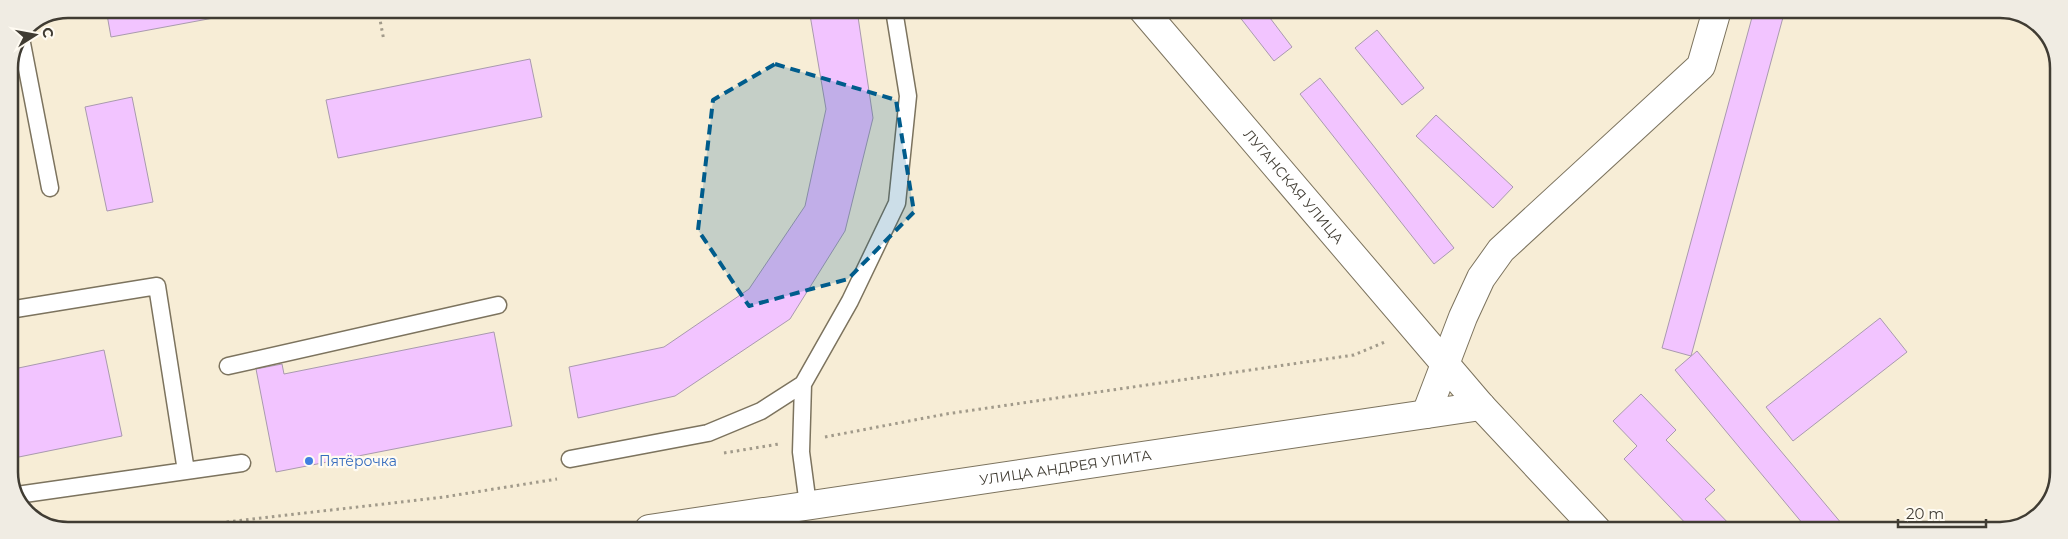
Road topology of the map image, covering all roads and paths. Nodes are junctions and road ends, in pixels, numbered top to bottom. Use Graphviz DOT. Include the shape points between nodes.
graph roads {
  1 [pos="380,18"];
  2 [pos="895,18"];
  3 [pos="1150,18"];
  4 [pos="1716,18"];
  5 [pos="384,41"];
  6 [pos="23,46"];
  7 [pos="50,188"];
  8 [pos="498,305"];
  9 [pos="18,309"];
  10 [pos="1446,364"];
  11 [pos="228,366"];
  12 [pos="803,384"];
  13 [pos="1481,406"];
  14 [pos="1426,414"];
  15 [pos="570,459"];
  16 [pos="242,463"];
  17 [pos="186,471"];
  18 [pos="24,495"];
  19 [pos="808,505"];
  20 [pos="695,522"];
  21 [pos="1590,522"];
  1 -- 5 [label="path"];
  2 -- 12 [label="lane" via="908,96 897,203 850,301"];
  3 -- 10 [label="street, ЛУГАНСКАЯ УЛИЦА"];
  4 -- 10 [label="street" via="1701,66 1501,250 1463,317"];
  6 -- 7 [label="lane"];
  8 -- 11 [label="lane"];
  9 -- 17 [label="lane" via="157,286"];
  10 -- 13 [label="street, ЛУГАНСКАЯ УЛИЦА"];
  10 -- 14 [label="street"];
  12 -- 15 [label="lane" via="761,411 708,434"];
  12 -- 19 [label="lane" via="801,452"];
  13 -- 14 [label="street, УЛИЦА АНДРЕЯ УПИТА"];
  13 -- 21 [label="street, ЛУГАНСКАЯ УЛИЦА"];
  14 -- 19 [label="street, УЛИЦА АНДРЕЯ УПИТА"];
  16 -- 17 [label="lane"];
  17 -- 18 [label="lane"];
  19 -- 20 [label="street, УЛИЦА АНДРЕЯ УПИТА"];
}
